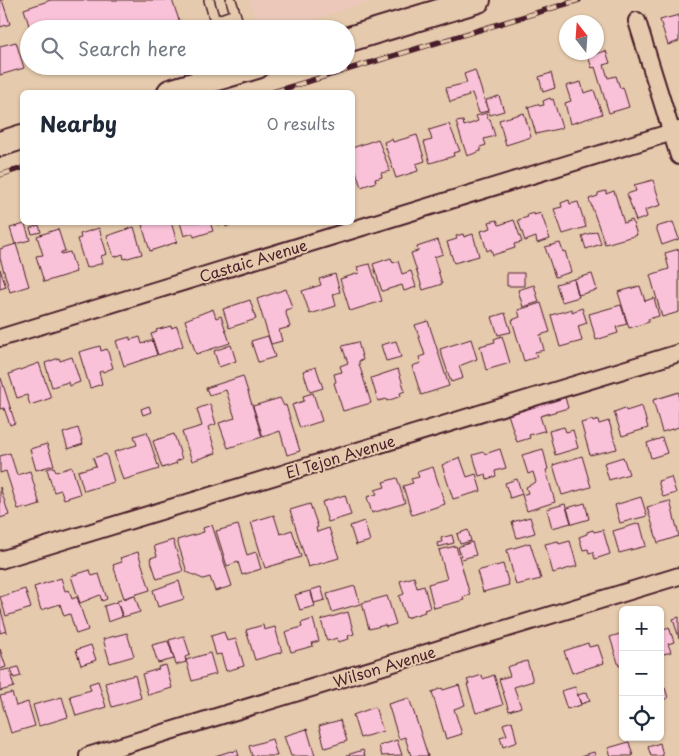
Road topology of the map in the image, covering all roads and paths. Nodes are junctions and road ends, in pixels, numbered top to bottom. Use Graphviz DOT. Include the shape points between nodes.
graph roads {
  1 [pos="209,0"];
  2 [pos="231,0"];
  3 [pos="478,0"];
  4 [pos="235,14"];
  5 [pos="215,20"];
  6 [pos="218,20"];
  7 [pos="237,20"];
  8 [pos="637,21"];
  9 [pos="355,37"];
  10 [pos="227,75"];
  11 [pos="177,90"];
  12 [pos="675,132"];
  13 [pos="20,138"];
  14 [pos="0,144"];
  15 [pos="679,156"];
  16 [pos="0,338"];
  17 [pos="679,353"];
  18 [pos="0,560"];
  19 [pos="679,576"];
  20 [pos="88,756"];
  1 -- 5 [label="lane"];
  2 -- 4 [label="lane"];
  3 -- 9 [label="street"];
  4 -- 6 [label="lane"];
  4 -- 7 [label="lane"];
  8 -- 12 [label="street"];
  10 -- 11 [label="street"];
  12 -- 15 [label="street"];
  12 -- 16 [label="street, Castaic Avenue"];
  13 -- 14 [label="street"];
  17 -- 18 [label="street, El Tejon Avenue"];
  19 -- 20 [label="street, Wilson Avenue"];
}
